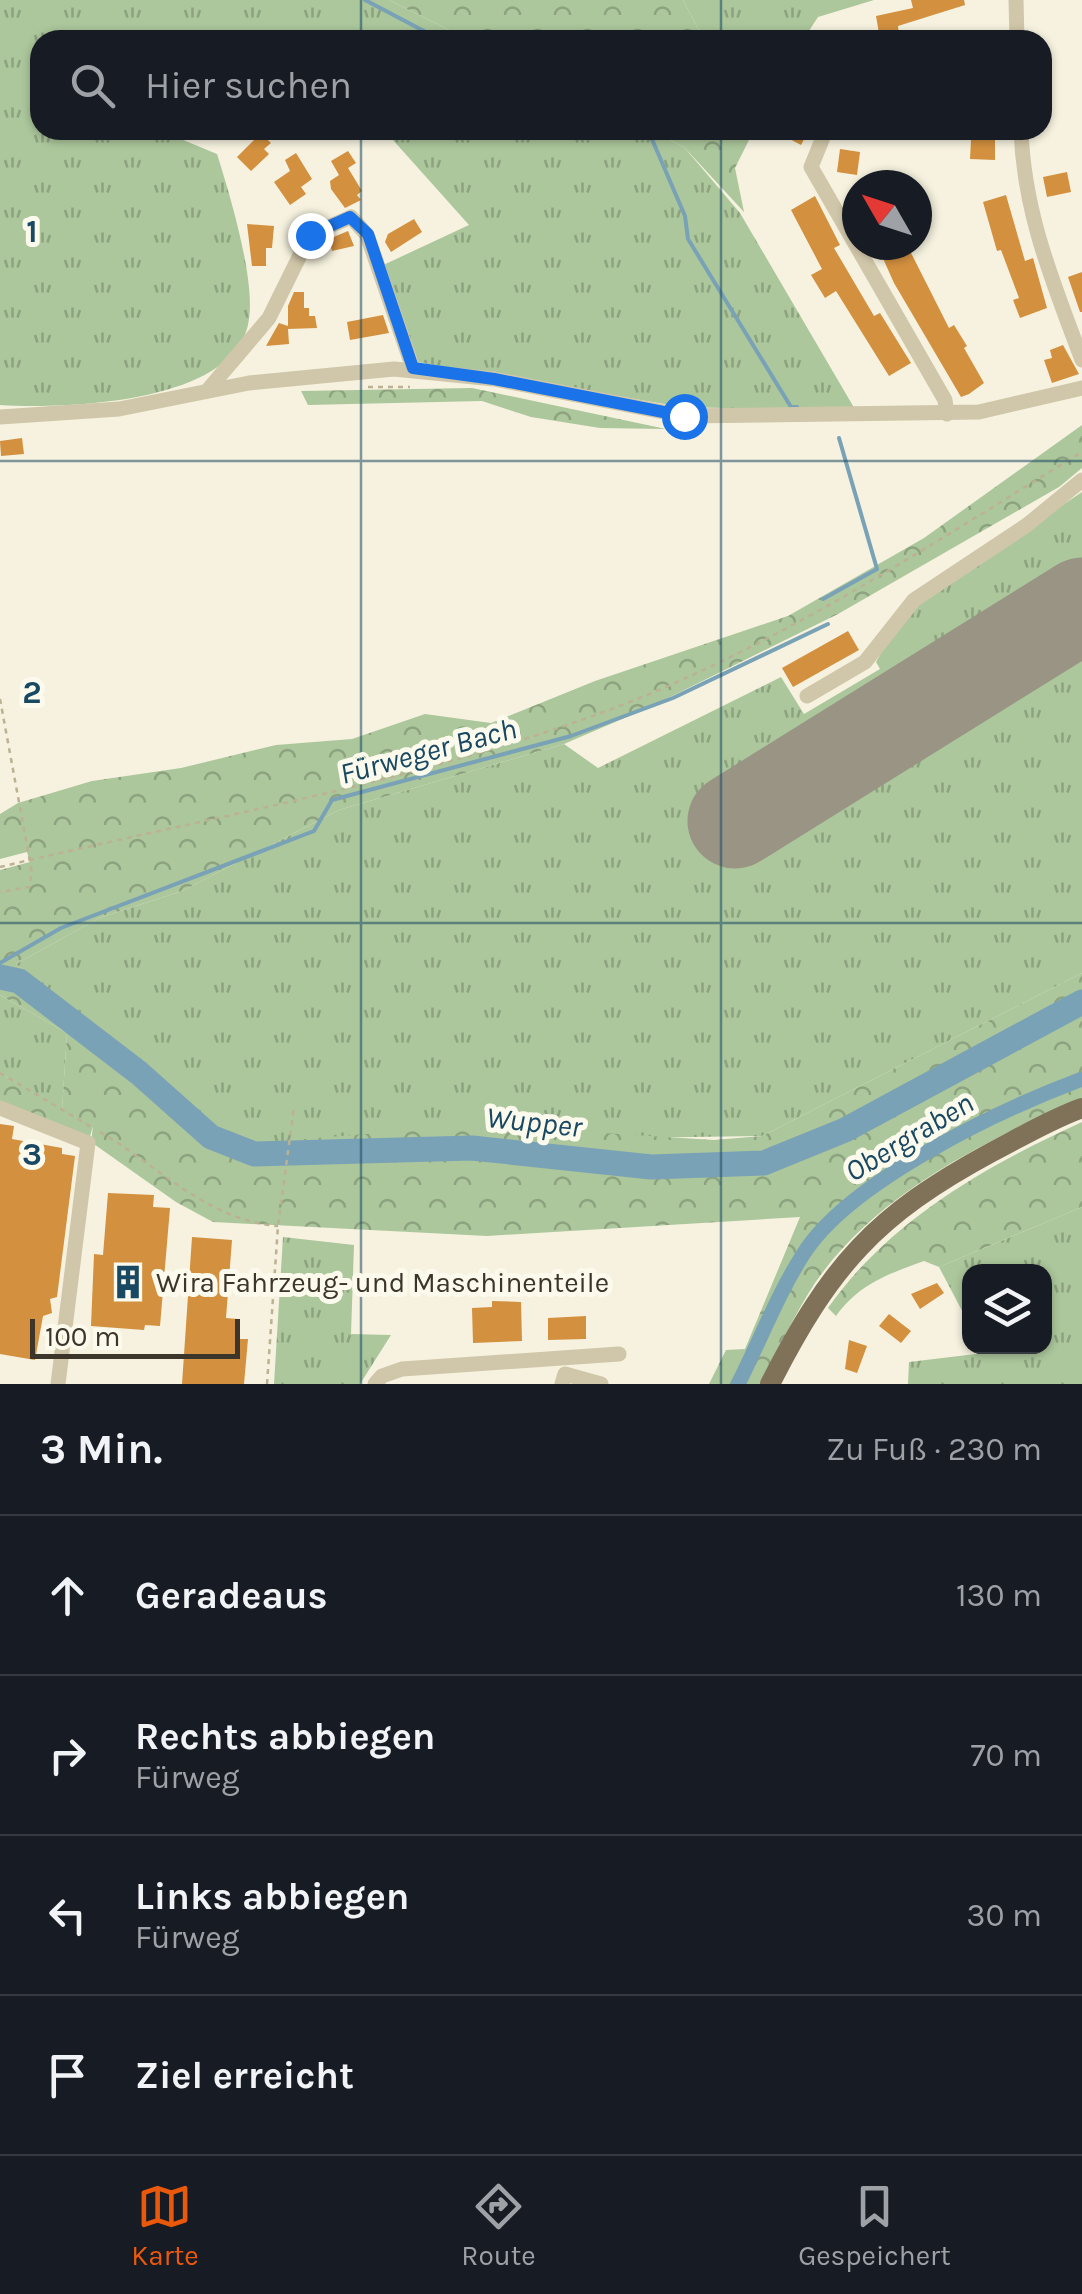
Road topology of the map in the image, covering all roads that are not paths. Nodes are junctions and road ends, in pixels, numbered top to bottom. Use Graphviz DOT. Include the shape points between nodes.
graph roads {
  1 [pos="1016,0"];
  2 [pos="1018,30"];
  3 [pos="822,140"];
  4 [pos="1022,140"];
  5 [pos="1082,360"];
  6 [pos="413,368"];
  7 [pos="392,369"];
  8 [pos="391,388"];
  9 [pos="1082,388"];
  10 [pos="206,391"];
  11 [pos="946,414"];
  12 [pos="0,417"];
  13 [pos="1082,480"];
  14 [pos="807,696"];
  15 [pos="0,1108"];
  16 [pos="1082,1108"];
  17 [pos="619,1354"];
  18 [pos="774,1382"];
  19 [pos="58,1384"];
  20 [pos="376,1384"];
  21 [pos="562,1384"];
  22 [pos="601,1384"];
  1 -- 2 [label="street"];
  3 -- 11 [label="street" via="811,166 945,400"];
  4 -- 5 [label="street" via="1026,198"];
  6 -- 7 [label="street"];
  6 -- 10 [label="street" via="368,234 350,217 310,235 269,318"];
  6 -- 11 [label="street" via="684,416"];
  7 -- 8 [label="street"];
  7 -- 10 [label="street"];
  9 -- 11 [label="street"];
  10 -- 12 [label="street" via="119,408"];
  13 -- 14 [label="street" via="914,600 865,662"];
  15 -- 19 [label="street" via="88,1143"];
  16 -- 18 [label="main road" via="969,1164 866,1236 822,1290"];
  17 -- 20 [label="street" via="402,1370"];
  21 -- 22 [label="street" via="565,1374"];
}
